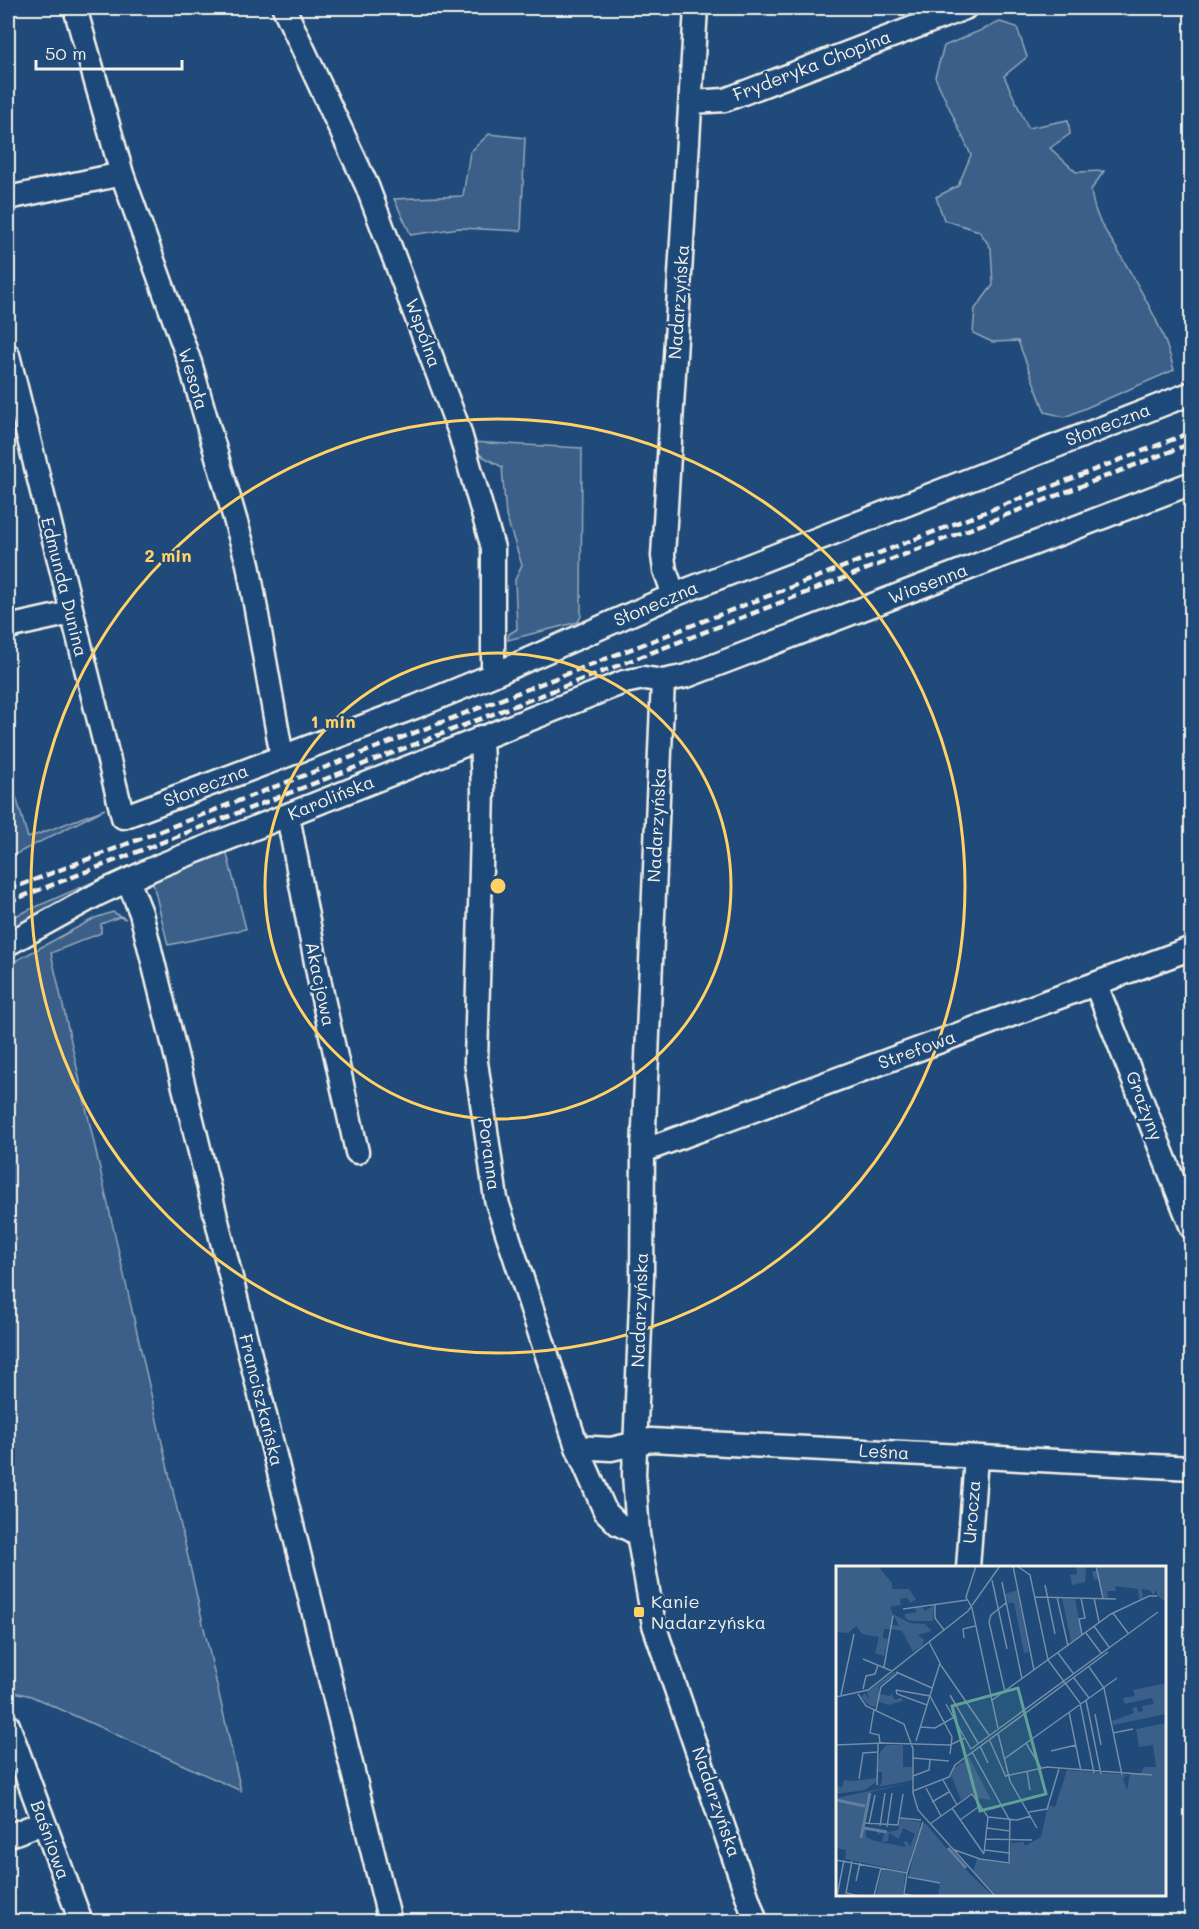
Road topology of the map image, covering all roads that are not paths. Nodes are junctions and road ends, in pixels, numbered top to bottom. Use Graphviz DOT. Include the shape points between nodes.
graph roads {
  1 [pos="75,8"];
  2 [pos="284,8"];
  3 [pos="696,8"];
  4 [pos="965,8"];
  5 [pos="691,102"];
  6 [pos="122,174"];
  7 [pos="8,198"];
  8 [pos="8,356"];
  9 [pos="1191,393"];
  10 [pos="1191,483"];
  11 [pos="674,595"];
  12 [pos="71,613"];
  13 [pos="8,627"];
  14 [pos="494,675"];
  15 [pos="663,681"];
  16 [pos="481,737"];
  17 [pos="282,757"];
  18 [pos="288,816"];
  19 [pos="123,817"];
  20 [pos="128,880"];
  21 [pos="8,944"];
  22 [pos="1191,948"];
  23 [pos="1096,985"];
  24 [pos="643,1150"];
  25 [pos="357,1152"];
  26 [pos="1191,1228"];
  27 [pos="635,1442"];
  28 [pos="577,1447"];
  29 [pos="976,1457"];
  30 [pos="1191,1468"];
  31 [pos="638,1534"];
  32 [pos="968,1566"];
  33 [pos="8,1725"];
  34 [pos="44,1822"];
  35 [pos="8,1836"];
  36 [pos="81,1922"];
  37 [pos="390,1922"];
  38 [pos="756,1922"];
  1 -- 6 [label="street, Wesoła"];
  2 -- 14 [label="street, Wspólna" via="367,186 459,430 493,548"];
  3 -- 5 [label="street, Nadarzyńska"];
  4 -- 5 [label="street, Fryderyka Chopina" via="725,100"];
  5 -- 11 [label="street, Nadarzyńska" via="663,556"];
  6 -- 7 [label="street"];
  6 -- 17 [label="street, Wesoła" via="190,363 248,564"];
  8 -- 12 [label="street, Edmunda Dunina"];
  9 -- 11 [label="street, Słoneczna"];
  10 -- 15 [label="street, Wiosenna" via="737,658"];
  11 -- 14 [label="street, Słoneczna"];
  12 -- 13 [label="street"];
  12 -- 19 [label="street, Edmunda Dunina"];
  14 -- 17 [label="street, Słoneczna"];
  15 -- 16 [label="street, Karolińska" via="645,678 624,682"];
  15 -- 24 [label="street, Nadarzyńska"];
  16 -- 18 [label="street, Karolińska"];
  16 -- 28 [label="street, Poranna" via="478,1073 496,1199"];
  17 -- 19 [label="street, Słoneczna"];
  18 -- 20 [label="street, Karolińska"];
  18 -- 25 [label="street, Akacjowa"];
  20 -- 21 [label="street, Karolińska"];
  20 -- 37 [label="street, Franciszkańska" via="141,913"];
  22 -- 23 [label="street, Strefowa"];
  23 -- 24 [label="street, Strefowa"];
  23 -- 26 [label="street, Grażyny"];
  24 -- 27 [label="street, Nadarzyńska"];
  27 -- 28 [label="street, Leśna" via="611,1449"];
  27 -- 29 [label="street, Leśna"];
  27 -- 31 [label="street, Nadarzyńska"];
  28 -- 31 [label="street, Poranna" via="605,1511 618,1524"];
  29 -- 30 [label="street, Leśna"];
  29 -- 32 [label="street, Urocza"];
  31 -- 38 [label="street, Nadarzyńska" via="654,1625"];
  33 -- 34 [label="street, Baśniowa"];
  34 -- 35 [label="street"];
  34 -- 36 [label="street, Baśniowa"];
}
